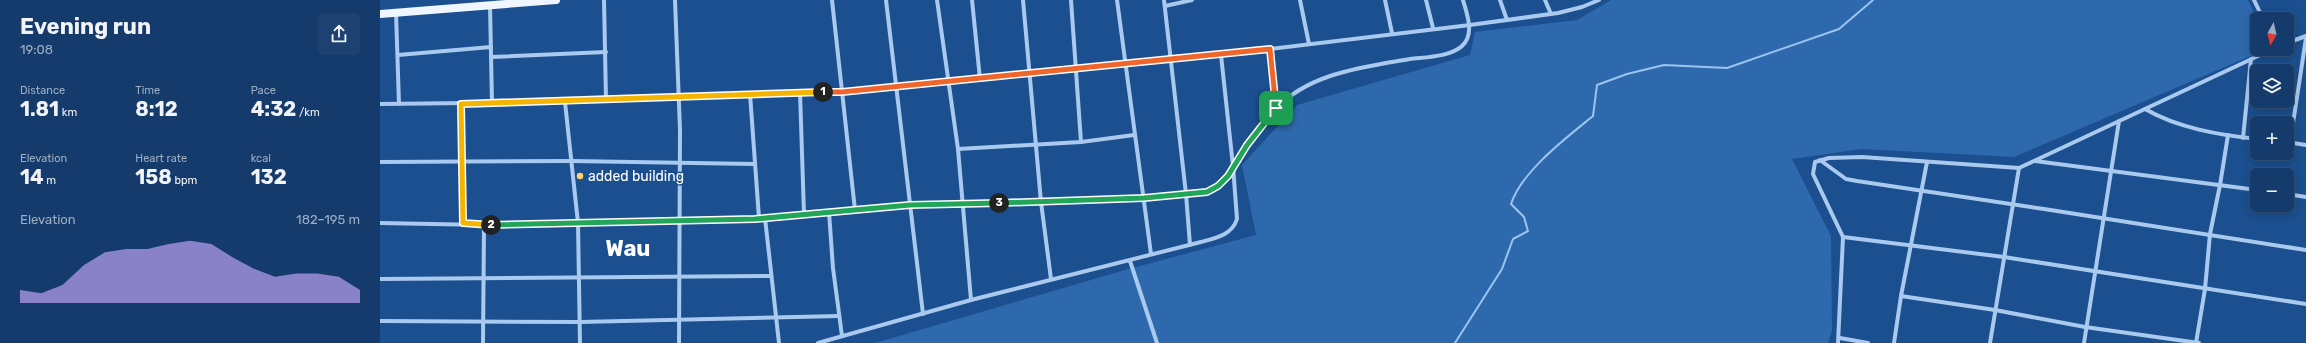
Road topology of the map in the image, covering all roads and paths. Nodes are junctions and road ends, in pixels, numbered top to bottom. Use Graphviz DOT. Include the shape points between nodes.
graph roads {
  1 [pos="556,0"];
  2 [pos="604,0"];
  3 [pos="674,0"];
  4 [pos="832,0"];
  5 [pos="886,0"];
  6 [pos="937,0"];
  7 [pos="972,0"];
  8 [pos="1023,0"];
  9 [pos="1071,0"];
  10 [pos="1117,0"];
  11 [pos="1164,0"];
  12 [pos="1192,0"];
  13 [pos="1300,0"];
  14 [pos="1384,0"];
  15 [pos="1426,0"];
  16 [pos="1463,0"];
  17 [pos="1500,0"];
  18 [pos="1546,0"];
  19 [pos="1600,0"];
  20 [pos="2254,0"];
  21 [pos="481,3"];
  22 [pos="490,6"];
  23 [pos="1165,6"];
  24 [pos="2260,12"];
  25 [pos="396,13"];
  26 [pos="380,14"];
  27 [pos="1550,14"];
  28 [pos="1507,20"];
  29 [pos="1470,25"];
  30 [pos="1433,28"];
  31 [pos="1392,33"];
  32 [pos="2306,37"];
  33 [pos="2294,41"];
  34 [pos="1308,44"];
  35 [pos="491,47"];
  36 [pos="1270,49"];
  37 [pos="606,52"];
  38 [pos="398,55"];
  39 [pos="1221,55"];
  40 [pos="2258,56"];
  41 [pos="491,57"];
  42 [pos="2251,59"];
  43 [pos="1170,60"];
  44 [pos="1127,64"];
  45 [pos="1076,69"];
  46 [pos="1030,74"];
  47 [pos="980,79"];
  48 [pos="948,82"];
  49 [pos="896,87"];
  50 [pos="800,92"];
  51 [pos="842,92"];
  52 [pos="750,94"];
  53 [pos="680,97"];
  54 [pos="606,100"];
  55 [pos="492,102"];
  56 [pos="566,102"];
  57 [pos="380,104"];
  58 [pos="398,104"];
  59 [pos="461,104"];
  60 [pos="1276,108"];
  61 [pos="2145,109"];
  62 [pos="2293,116"];
  63 [pos="2119,121"];
  64 [pos="2228,134"];
  65 [pos="1134,135"];
  66 [pos="2243,138"];
  67 [pos="2250,138"];
  68 [pos="1081,142"];
  69 [pos="2294,143"];
  70 [pos="1036,144"];
  71 [pos="2306,145"];
  72 [pos="958,149"];
  73 [pos="1820,160"];
  74 [pos="2035,160"];
  75 [pos="462,161"];
  76 [pos="572,161"];
  77 [pos="380,162"];
  78 [pos="1927,162"];
  79 [pos="680,164"];
  80 [pos="755,164"];
  81 [pos="1233,166"];
  82 [pos="2019,168"];
  83 [pos="2113,170"];
  84 [pos="2220,185"];
  85 [pos="1920,189"];
  86 [pos="2250,189"];
  87 [pos="1186,194"];
  88 [pos="2294,195"];
  89 [pos="2306,197"];
  90 [pos="1144,198"];
  91 [pos="1041,202"];
  92 [pos="2014,203"];
  93 [pos="964,204"];
  94 [pos="910,205"];
  95 [pos="855,210"];
  96 [pos="829,212"];
  97 [pos="804,214"];
  98 [pos="759,218"];
  99 [pos="764,218"];
  100 [pos="2104,219"];
  101 [pos="681,220"];
  102 [pos="380,223"];
  103 [pos="463,223"];
  104 [pos="578,223"];
  105 [pos="484,225"];
  106 [pos="2210,234"];
  107 [pos="1843,237"];
  108 [pos="1911,244"];
  109 [pos="1190,245"];
  110 [pos="2306,250"];
  111 [pos="1151,254"];
  112 [pos="2004,257"];
  113 [pos="1130,260"];
  114 [pos="2095,272"];
  115 [pos="771,276"];
  116 [pos="679,278"];
  117 [pos="380,279"];
  118 [pos="484,279"];
  119 [pos="580,279"];
  120 [pos="1051,279"];
  121 [pos="2205,289"];
  122 [pos="1901,296"];
  123 [pos="971,300"];
  124 [pos="2306,304"];
  125 [pos="1995,310"];
  126 [pos="924,314"];
  127 [pos="839,316"];
  128 [pos="776,319"];
  129 [pos="482,320"];
  130 [pos="679,320"];
  131 [pos="380,321"];
  132 [pos="580,322"];
  133 [pos="2085,327"];
  134 [pos="842,336"];
  135 [pos="1840,338"];
  136 [pos="483,343"];
  137 [pos="580,343"];
  138 [pos="679,343"];
  139 [pos="779,343"];
  140 [pos="818,343"];
  141 [pos="1156,343"];
  142 [pos="1838,343"];
  143 [pos="1868,343"];
  144 [pos="1894,343"];
  145 [pos="1990,343"];
  146 [pos="2084,343"];
  147 [pos="2196,343"];
  148 [pos="2199,343"];
  1 -- 22 [label="main road"];
  2 -- 37 [label="street"];
  3 -- 53 [label="street"];
  4 -- 51 [label="street"];
  5 -- 49 [label="street"];
  6 -- 48 [label="street"];
  7 -- 47 [label="street"];
  8 -- 46 [label="street"];
  9 -- 45 [label="street"];
  10 -- 44 [label="street"];
  11 -- 23 [label="street"];
  12 -- 23 [label="street"];
  13 -- 34 [label="street"];
  14 -- 31 [label="street"];
  15 -- 30 [label="street"];
  16 -- 29 [label="street"];
  17 -- 28 [label="street"];
  18 -- 27 [label="street"];
  19 -- 27 [label="street"];
  20 -- 24 [label="street"];
  21 -- 22 [label="main road"];
  21 -- 25 [label="main road"];
  22 -- 35 [label="street"];
  23 -- 43 [label="street"];
  25 -- 26 [label="main road"];
  25 -- 38 [label="street"];
  27 -- 28 [label="street"];
  28 -- 29 [label="street"];
  29 -- 30 [label="street"];
  29 -- 60 [label="street" via="1467,40 1453,52 1355,68 1329,76 1296,92"];
  30 -- 31 [label="street"];
  31 -- 34 [label="street"];
  32 -- 33 [label="street"];
  32 -- 62 [label="street"];
  34 -- 36 [label="street"];
  35 -- 38 [label="street"];
  35 -- 41 [label="street"];
  36 -- 39 [label="street"];
  36 -- 60 [label="street"];
  37 -- 41 [label="street"];
  37 -- 54 [label="street"];
  38 -- 58 [label="street"];
  39 -- 43 [label="street"];
  39 -- 81 [label="street"];
  40 -- 42 [label="street"];
  41 -- 55 [label="street"];
  42 -- 61 [label="street"];
  42 -- 66 [label="street"];
  43 -- 44 [label="street"];
  43 -- 87 [label="street"];
  44 -- 45 [label="street"];
  44 -- 65 [label="street"];
  45 -- 46 [label="street"];
  45 -- 68 [label="street"];
  46 -- 47 [label="street"];
  46 -- 70 [label="street"];
  47 -- 48 [label="street"];
  48 -- 49 [label="street"];
  48 -- 72 [label="street"];
  49 -- 51 [label="street"];
  49 -- 94 [label="street"];
  50 -- 51 [label="street"];
  50 -- 52 [label="street"];
  50 -- 97 [label="street"];
  51 -- 95 [label="street"];
  52 -- 53 [label="street"];
  52 -- 80 [label="street"];
  53 -- 54 [label="street"];
  53 -- 79 [label="street"];
  54 -- 56 [label="street"];
  55 -- 56 [label="street"];
  55 -- 59 [label="street"];
  56 -- 76 [label="street"];
  57 -- 58 [label="street"];
  58 -- 59 [label="street"];
  59 -- 75 [label="street"];
  60 -- 81 [label="street"];
  61 -- 63 [label="street"];
  61 -- 64 [label="street" via="2169,121"];
  63 -- 74 [label="street"];
  63 -- 83 [label="street"];
  64 -- 66 [label="street"];
  64 -- 84 [label="street"];
  65 -- 68 [label="street"];
  65 -- 90 [label="street"];
  66 -- 67 [label="street"];
  68 -- 70 [label="street"];
  69 -- 71 [label="street"];
  70 -- 72 [label="street"];
  70 -- 91 [label="street"];
  72 -- 93 [label="street"];
  73 -- 78 [label="street" via="1862,157"];
  73 -- 85 [label="street" via="1846,179"];
  73 -- 107 [label="street" via="1813,165 1813,174"];
  74 -- 82 [label="street"];
  74 -- 83 [label="street"];
  75 -- 76 [label="street"];
  75 -- 77 [label="street"];
  75 -- 103 [label="street"];
  76 -- 79 [label="street"];
  76 -- 104 [label="street"];
  78 -- 82 [label="street"];
  78 -- 85 [label="street"];
  79 -- 80 [label="street"];
  79 -- 101 [label="street"];
  80 -- 98 [label="street"];
  81 -- 87 [label="street" via="1218,186 1207,192"];
  81 -- 109 [label="street" via="1237,193 1235,226 1218,237"];
  82 -- 92 [label="street"];
  83 -- 84 [label="street"];
  83 -- 100 [label="street"];
  84 -- 86 [label="street"];
  84 -- 106 [label="street"];
  85 -- 92 [label="street"];
  85 -- 108 [label="street"];
  87 -- 90 [label="street"];
  87 -- 109 [label="street"];
  88 -- 89 [label="street"];
  90 -- 91 [label="street"];
  90 -- 111 [label="street"];
  91 -- 93 [label="street"];
  91 -- 120 [label="street"];
  92 -- 100 [label="street"];
  92 -- 112 [label="street"];
  93 -- 94 [label="street"];
  93 -- 123 [label="street"];
  94 -- 95 [label="street"];
  94 -- 126 [label="street"];
  95 -- 96 [label="street"];
  96 -- 97 [label="street"];
  96 -- 127 [label="street"];
  97 -- 99 [label="street"];
  98 -- 99 [label="street"];
  98 -- 101 [label="street"];
  99 -- 115 [label="street"];
  100 -- 106 [label="street"];
  100 -- 114 [label="street"];
  101 -- 104 [label="street"];
  101 -- 116 [label="street"];
  102 -- 103 [label="street"];
  103 -- 105 [label="street"];
  104 -- 105 [label="street"];
  104 -- 119 [label="street"];
  105 -- 118 [label="street"];
  106 -- 110 [label="street"];
  106 -- 121 [label="street"];
  107 -- 108 [label="street"];
  107 -- 135 [label="street"];
  108 -- 112 [label="street"];
  108 -- 122 [label="street"];
  109 -- 111 [label="street"];
  111 -- 113 [label="street"];
  112 -- 114 [label="street"];
  112 -- 125 [label="street"];
  113 -- 120 [label="street"];
  113 -- 141 [label="street"];
  114 -- 121 [label="street"];
  114 -- 133 [label="street"];
  115 -- 116 [label="street"];
  115 -- 128 [label="street"];
  116 -- 119 [label="street"];
  116 -- 130 [label="street"];
  117 -- 118 [label="street"];
  118 -- 119 [label="street"];
  118 -- 129 [label="street"];
  119 -- 132 [label="street"];
  120 -- 123 [label="street"];
  121 -- 124 [label="street"];
  121 -- 147 [label="street"];
  122 -- 125 [label="street"];
  122 -- 144 [label="street"];
  123 -- 126 [label="street"];
  125 -- 133 [label="street"];
  125 -- 145 [label="street"];
  126 -- 134 [label="street"];
  127 -- 128 [label="street"];
  127 -- 134 [label="street"];
  128 -- 130 [label="street"];
  128 -- 139 [label="street"];
  129 -- 131 [label="street"];
  129 -- 132 [label="street"];
  129 -- 136 [label="street"];
  130 -- 132 [label="street"];
  130 -- 138 [label="street"];
  132 -- 137 [label="street"];
  133 -- 146 [label="street"];
  133 -- 147 [label="street"];
  134 -- 140 [label="street"];
  135 -- 142 [label="street"];
  135 -- 143 [label="street"];
  147 -- 148 [label="street"];
}
